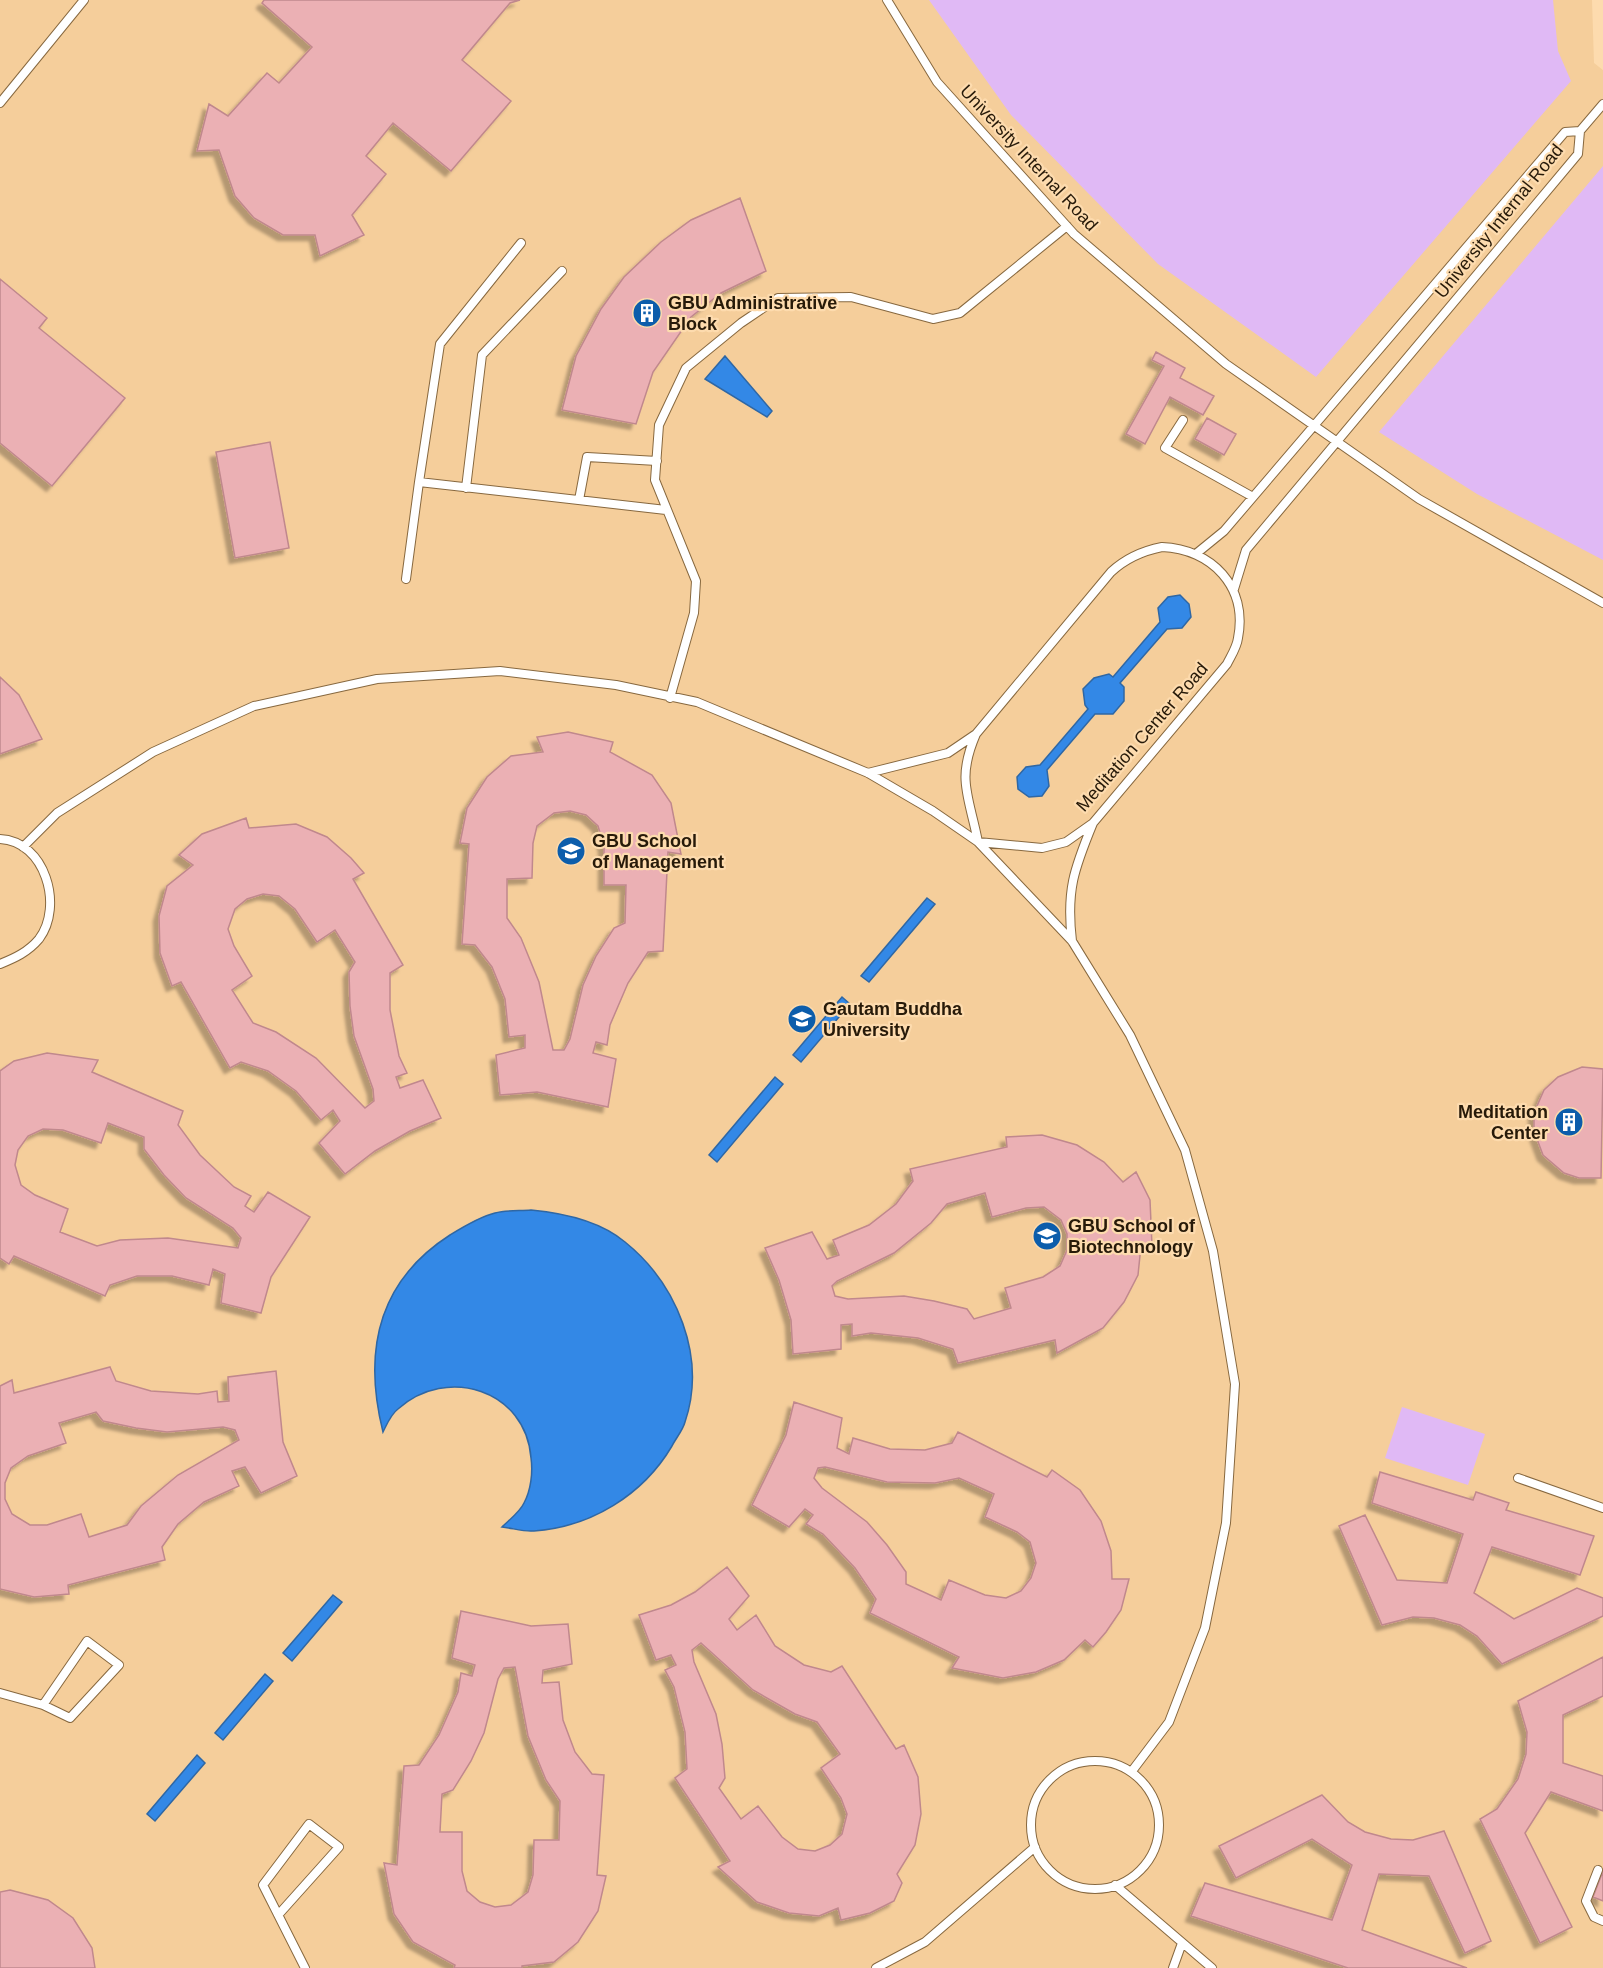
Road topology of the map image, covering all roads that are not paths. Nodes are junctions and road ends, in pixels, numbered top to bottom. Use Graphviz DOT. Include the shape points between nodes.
graph roads {
  1 [pos="84,0"];
  2 [pos="887,0"];
  3 [pos="0,103"];
  4 [pos="1603,104"];
  5 [pos="1580,131"];
  6 [pos="1067,226"];
  7 [pos="521,243"];
  8 [pos="562,272"];
  9 [pos="1184,420"];
  10 [pos="1314,425"];
  11 [pos="1337,442"];
  12 [pos="657,461"];
  13 [pos="419,482"];
  14 [pos="466,488"];
  15 [pos="1253,497"];
  16 [pos="579,500"];
  17 [pos="666,510"];
  18 [pos="1197,554"];
  19 [pos="406,579"];
  20 [pos="1234,589"];
  21 [pos="1603,603"];
  22 [pos="670,698"];
  23 [pos="976,734"];
  24 [pos="868,772"];
  25 [pos="1093,823"];
  26 [pos="0,839"];
  27 [pos="978,842"];
  28 [pos="23,847"];
  29 [pos="1072,941"];
  30 [pos="0,964"];
  31 [pos="1518,1478"];
  32 [pos="1603,1508"];
  33 [pos="0,1693"];
  34 [pos="43,1705"];
  35 [pos="1132,1771"];
  36 [pos="1035,1847"];
  37 [pos="1598,1870"];
  38 [pos="1115,1885"];
  39 [pos="279,1914"];
  40 [pos="1603,1921"];
  41 [pos="1182,1943"];
  42 [pos="305,1968"];
  43 [pos="876,1968"];
  44 [pos="1173,1968"];
  45 [pos="1212,1968"];
  1 -- 3 [label="lane"];
  2 -- 6 [label="lane, University Internal Road" via="937,82"];
  4 -- 5 [label="lane"];
  5 -- 10 [label="lane, University Internal Road" via="1565,132"];
  5 -- 11 [label="lane, University Internal Road" via="1578,154"];
  6 -- 10 [label="lane, University Internal Road" via="1226,364"];
  6 -- 12 [label="lane" via="960,313 933,319 851,297 778,298 686,368 659,425"];
  7 -- 13 [label="lane" via="440,344"];
  8 -- 14 [label="lane" via="482,355"];
  9 -- 15 [label="lane" via="1165,447"];
  10 -- 11 [label="lane, University Internal Road"];
  10 -- 15 [label="lane, University Internal Road"];
  11 -- 20 [label="lane, University Internal Road" via="1246,550"];
  11 -- 21 [label="lane, University Internal Road" via="1419,499"];
  12 -- 16 [label="lane" via="587,457"];
  12 -- 17 [label="lane" via="655,480"];
  13 -- 14 [label="lane"];
  13 -- 19 [label="lane"];
  14 -- 16 [label="lane"];
  15 -- 18 [label="lane, University Internal Road" via="1224,531"];
  16 -- 17 [label="lane"];
  17 -- 22 [label="lane" via="696,581 694,613"];
  18 -- 20 [label="lane, Meditation Center Road" via="1215,565"];
  18 -- 23 [label="lane" via="1162,547 1145,550 1122,562"];
  20 -- 25 [label="lane, Meditation Center Road" via="1240,616 1238,640 1227,664"];
  22 -- 24 [label="lane" via="697,702"];
  22 -- 28 [label="lane" via="616,686 500,671 377,679 254,706 153,752 57,813"];
  23 -- 24 [label="lane" via="948,753"];
  23 -- 27 [label="lane" via="965,758 963,779"];
  24 -- 27 [label="lane"];
  25 -- 27 [label="lane, Meditation Center Road" via="1066,842 1042,848"];
  25 -- 29 [label="lane" via="1073,870 1068,909"];
  26 -- 28 [label="lane"];
  27 -- 29 [label="lane"];
  28 -- 30 [label="lane" via="39,862 50,889 50,916 40,938 22,955"];
  29 -- 35 [label="lane" via="1130,1035 1185,1150 1213,1251 1235,1384 1226,1523 1205,1628 1169,1722"];
  31 -- 32 [label="lane"];
  33 -- 34 [label="lane"];
  34 -- 34 [label="lane" via="70,1718 119,1665 87,1641"];
  35 -- 36 [label="lane" via="1114,1762 1083,1761 1056,1772 1041,1788 1031,1811 1030,1836"];
  35 -- 38 [label="lane" via="1148,1786 1159,1813 1158,1840 1148,1861 1131,1879"];
  36 -- 38 [label="lane" via="1042,1864 1058,1878 1084,1889"];
  36 -- 43 [label="lane" via="926,1942"];
  37 -- 40 [label="lane" via="1586,1901 1594,1917"];
  38 -- 41 [label="lane"];
  39 -- 39 [label="lane" via="263,1886 309,1824 339,1847"];
  39 -- 42 [label="lane"];
  41 -- 44 [label="lane"];
  41 -- 45 [label="lane"];
}
